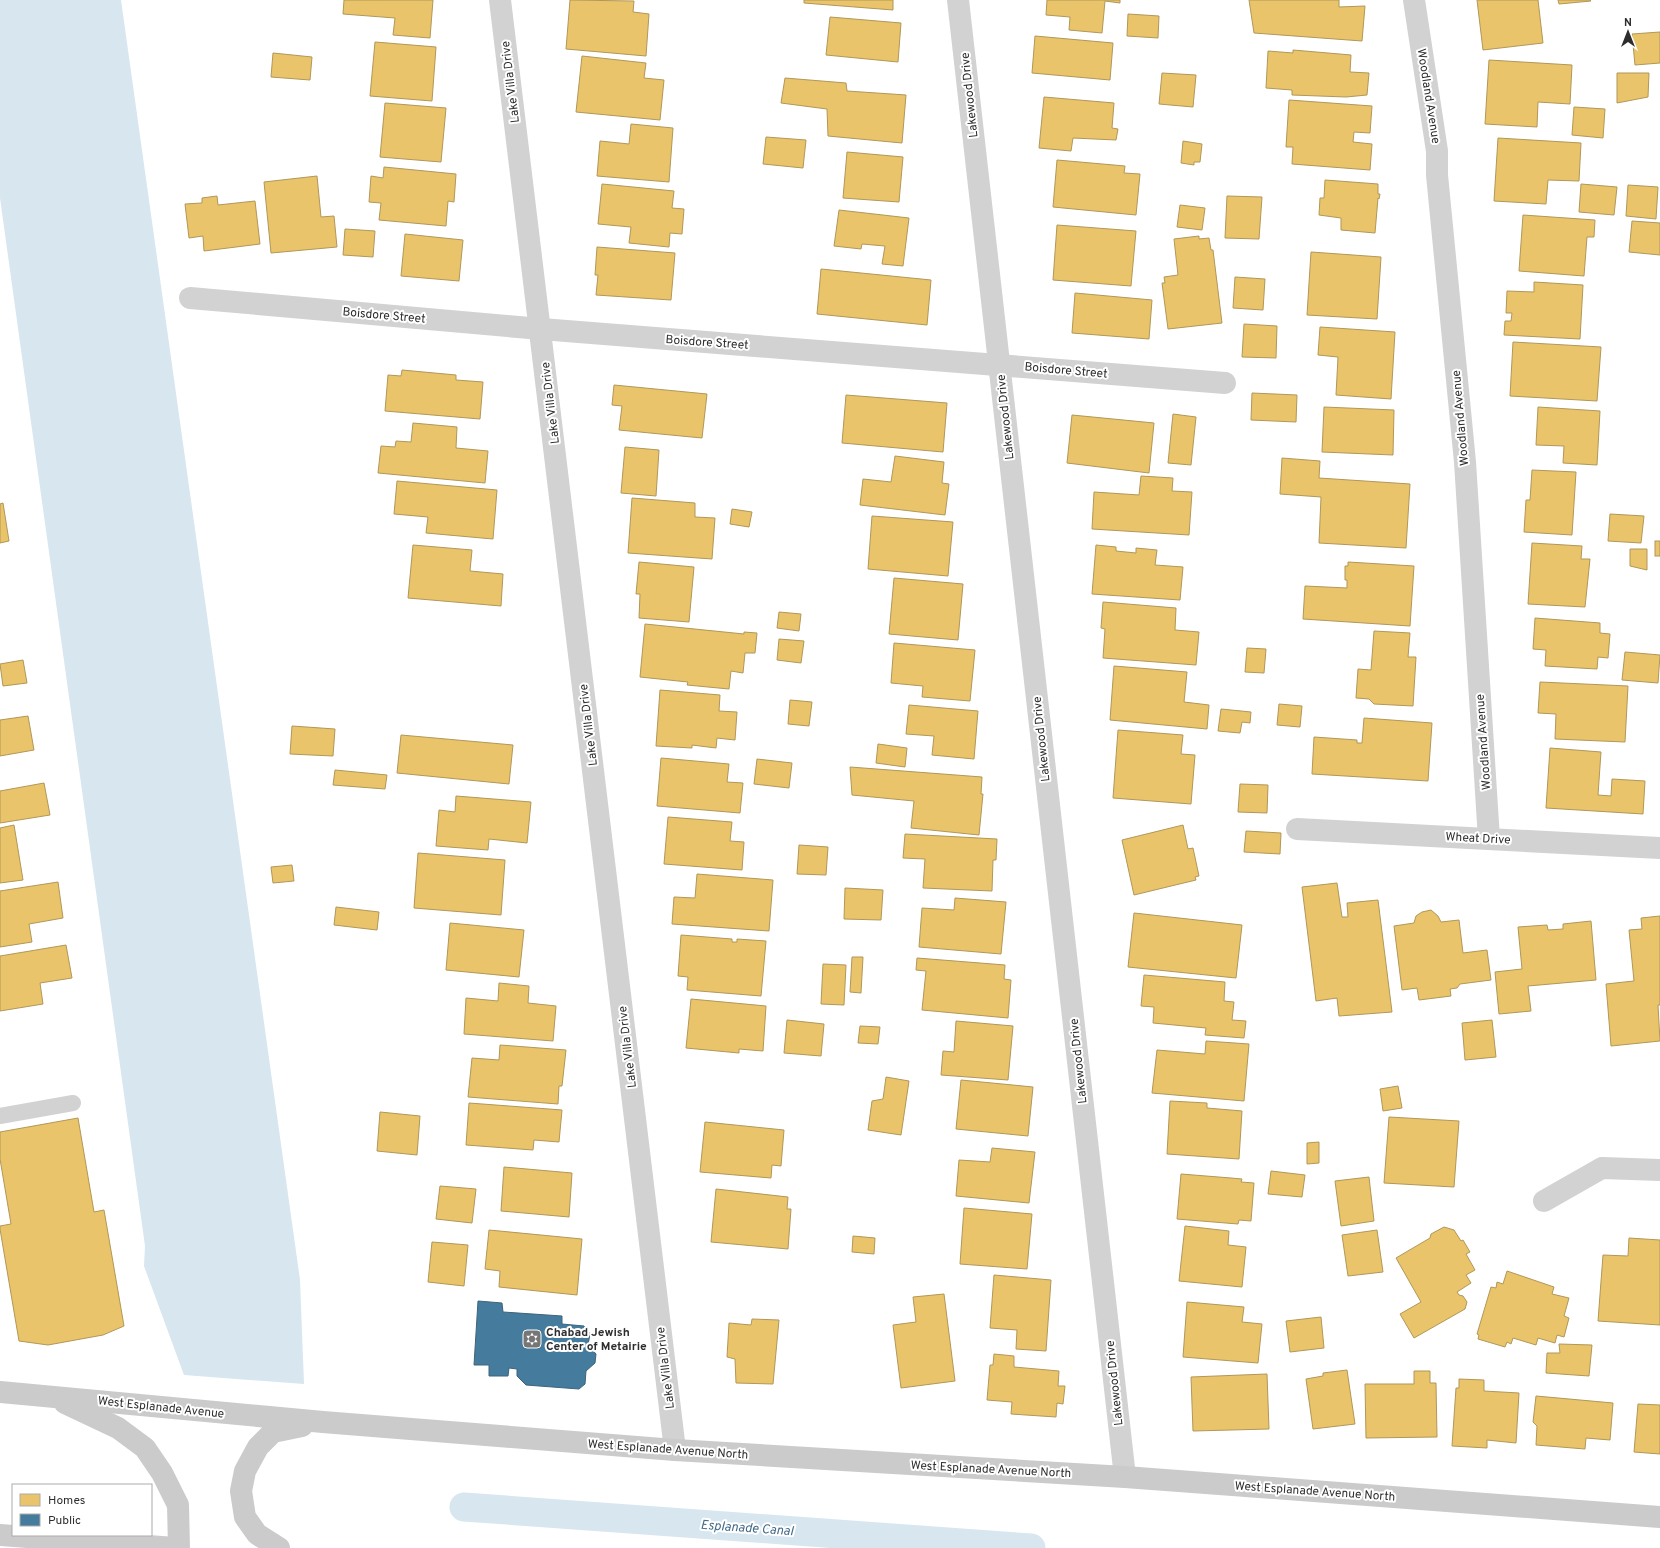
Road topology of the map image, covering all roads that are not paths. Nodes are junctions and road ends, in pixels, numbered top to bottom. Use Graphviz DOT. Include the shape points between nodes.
graph roads {
  1 [pos="500,0"];
  2 [pos="958,0"];
  3 [pos="1414,0"];
  4 [pos="190,298"];
  5 [pos="541,329"];
  6 [pos="999,364"];
  7 [pos="1225,383"];
  8 [pos="1297,829"];
  9 [pos="1489,839"];
  10 [pos="1660,848"];
  11 [pos="73,1103"];
  12 [pos="0,1116"];
  13 [pos="1660,1170"];
  14 [pos="1544,1201"];
  15 [pos="0,1392"];
  16 [pos="51,1396"];
  17 [pos="323,1422"];
  18 [pos="675,1450"];
  19 [pos="1125,1477"];
  20 [pos="1660,1517"];
  21 [pos="0,1535"];
  22 [pos="12,1536"];
  23 [pos="13,1536"];
  24 [pos="175,1548"];
  25 [pos="179,1548"];
  26 [pos="278,1548"];
  1 -- 5 [label="street, Lake Villa Drive"];
  2 -- 6 [label="street, Lakewood Drive"];
  3 -- 9 [label="street, Woodland Avenue" via="1437,151 1437,175 1465,462"];
  4 -- 5 [label="street, Boisdore Street"];
  5 -- 6 [label="street, Boisdore Street"];
  5 -- 18 [label="street, Lake Villa Drive"];
  6 -- 7 [label="street, Boisdore Street"];
  6 -- 19 [label="street, Lakewood Drive"];
  8 -- 9 [label="street, Wheat Drive"];
  9 -- 10 [label="street, Wheat Drive"];
  11 -- 12 [label="lane"];
  13 -- 14 [label="street" via="1602,1168"];
  15 -- 16 [label="main road, West Esplanade Avenue"];
  16 -- 17 [label="main road, West Esplanade Avenue"];
  16 -- 25 [label="main road" via="118,1428 145,1448 162,1473 178,1505"];
  17 -- 18 [label="main road, West Esplanade Avenue North"];
  17 -- 26 [label="main road" via="274,1432 258,1447 245,1471 241,1491 245,1517 257,1534"];
  18 -- 19 [label="main road, West Esplanade Avenue North"];
  19 -- 20 [label="main road, West Esplanade Avenue North"];
  21 -- 22 [label="main road"];
  23 -- 24 [label="main road"];
}
